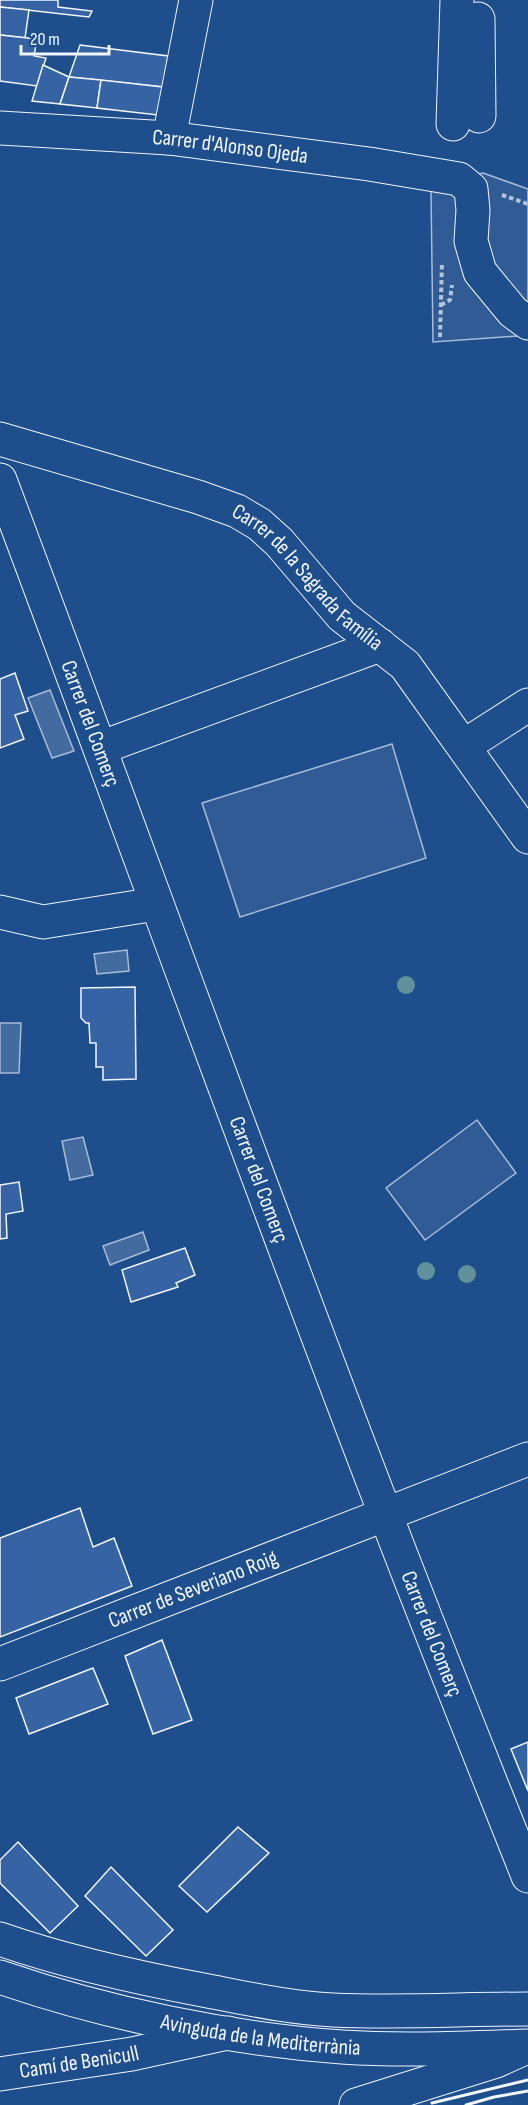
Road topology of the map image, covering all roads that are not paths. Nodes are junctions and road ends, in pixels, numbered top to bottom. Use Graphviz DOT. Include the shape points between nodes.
graph roads {
  1 [pos="196,0"];
  2 [pos="457,0"];
  3 [pos="478,0"];
  4 [pos="0,128"];
  5 [pos="169,138"];
  6 [pos="354,142"];
  7 [pos="229,146"];
  8 [pos="520,317"];
  9 [pos="0,439"];
  10 [pos="0,480"];
  11 [pos="380,645"];
  12 [pos="528,705"];
  13 [pos="464,746"];
  14 [pos="100,748"];
  15 [pos="528,837"];
  16 [pos="156,904"];
  17 [pos="0,912"];
  18 [pos="528,1459"];
  19 [pos="385,1515"];
  20 [pos="0,1664"];
  21 [pos="528,1876"];
  22 [pos="0,1940"];
  23 [pos="0,1977"];
  24 [pos="518,2008"];
  25 [pos="228,2033"];
  26 [pos="528,2046"];
  27 [pos="0,2074"];
  28 [pos="356,2105"];
  1 -- 5 [label="street"];
  2 -- 3 [label="street" via="466,120"];
  4 -- 5 [label="street, Carrer d'Alonso Ojeda"];
  5 -- 7 [label="street, Carrer d'Alonso Ojeda"];
  6 -- 7 [label="street" via="251,140"];
  7 -- 8 [label="street, Carrer d'Alonso Ojeda" via="459,179 471,189 471,241 480,273"];
  9 -- 11 [label="street, Carrer de la Sagrada Família" via="237,512 259,524 279,542 342,616"];
  10 -- 14 [label="street, Carrer del Comerç"];
  11 -- 13 [label="street, Carrer de la Sagrada Família" via="405,665"];
  11 -- 14 [label="street"];
  12 -- 13 [label="street"];
  13 -- 15 [label="street, Carrer de la Sagrada Família"];
  14 -- 16 [label="street, Carrer del Comerç"];
  16 -- 17 [label="street" via="43,922"];
  16 -- 19 [label="street, Carrer del Comerç"];
  18 -- 19 [label="street, Carrer de Severiano Roig"];
  19 -- 20 [label="street, Carrer de Severiano Roig"];
  19 -- 21 [label="street, Carrer del Comerç"];
  22 -- 24 [label="street, Avinguda de la Mediterrània" via="127,1976 260,2001 330,2010"];
  23 -- 25 [label="street, Avinguda de la Mediterrània" via="128,2013"];
  25 -- 26 [label="street, Avinguda de la Mediterrània" via="342,2047"];
  25 -- 27 [label="street, Camí de Benicull" via="132,2054"];
  26 -- 28 [label="street" via="496,2061"];
}
